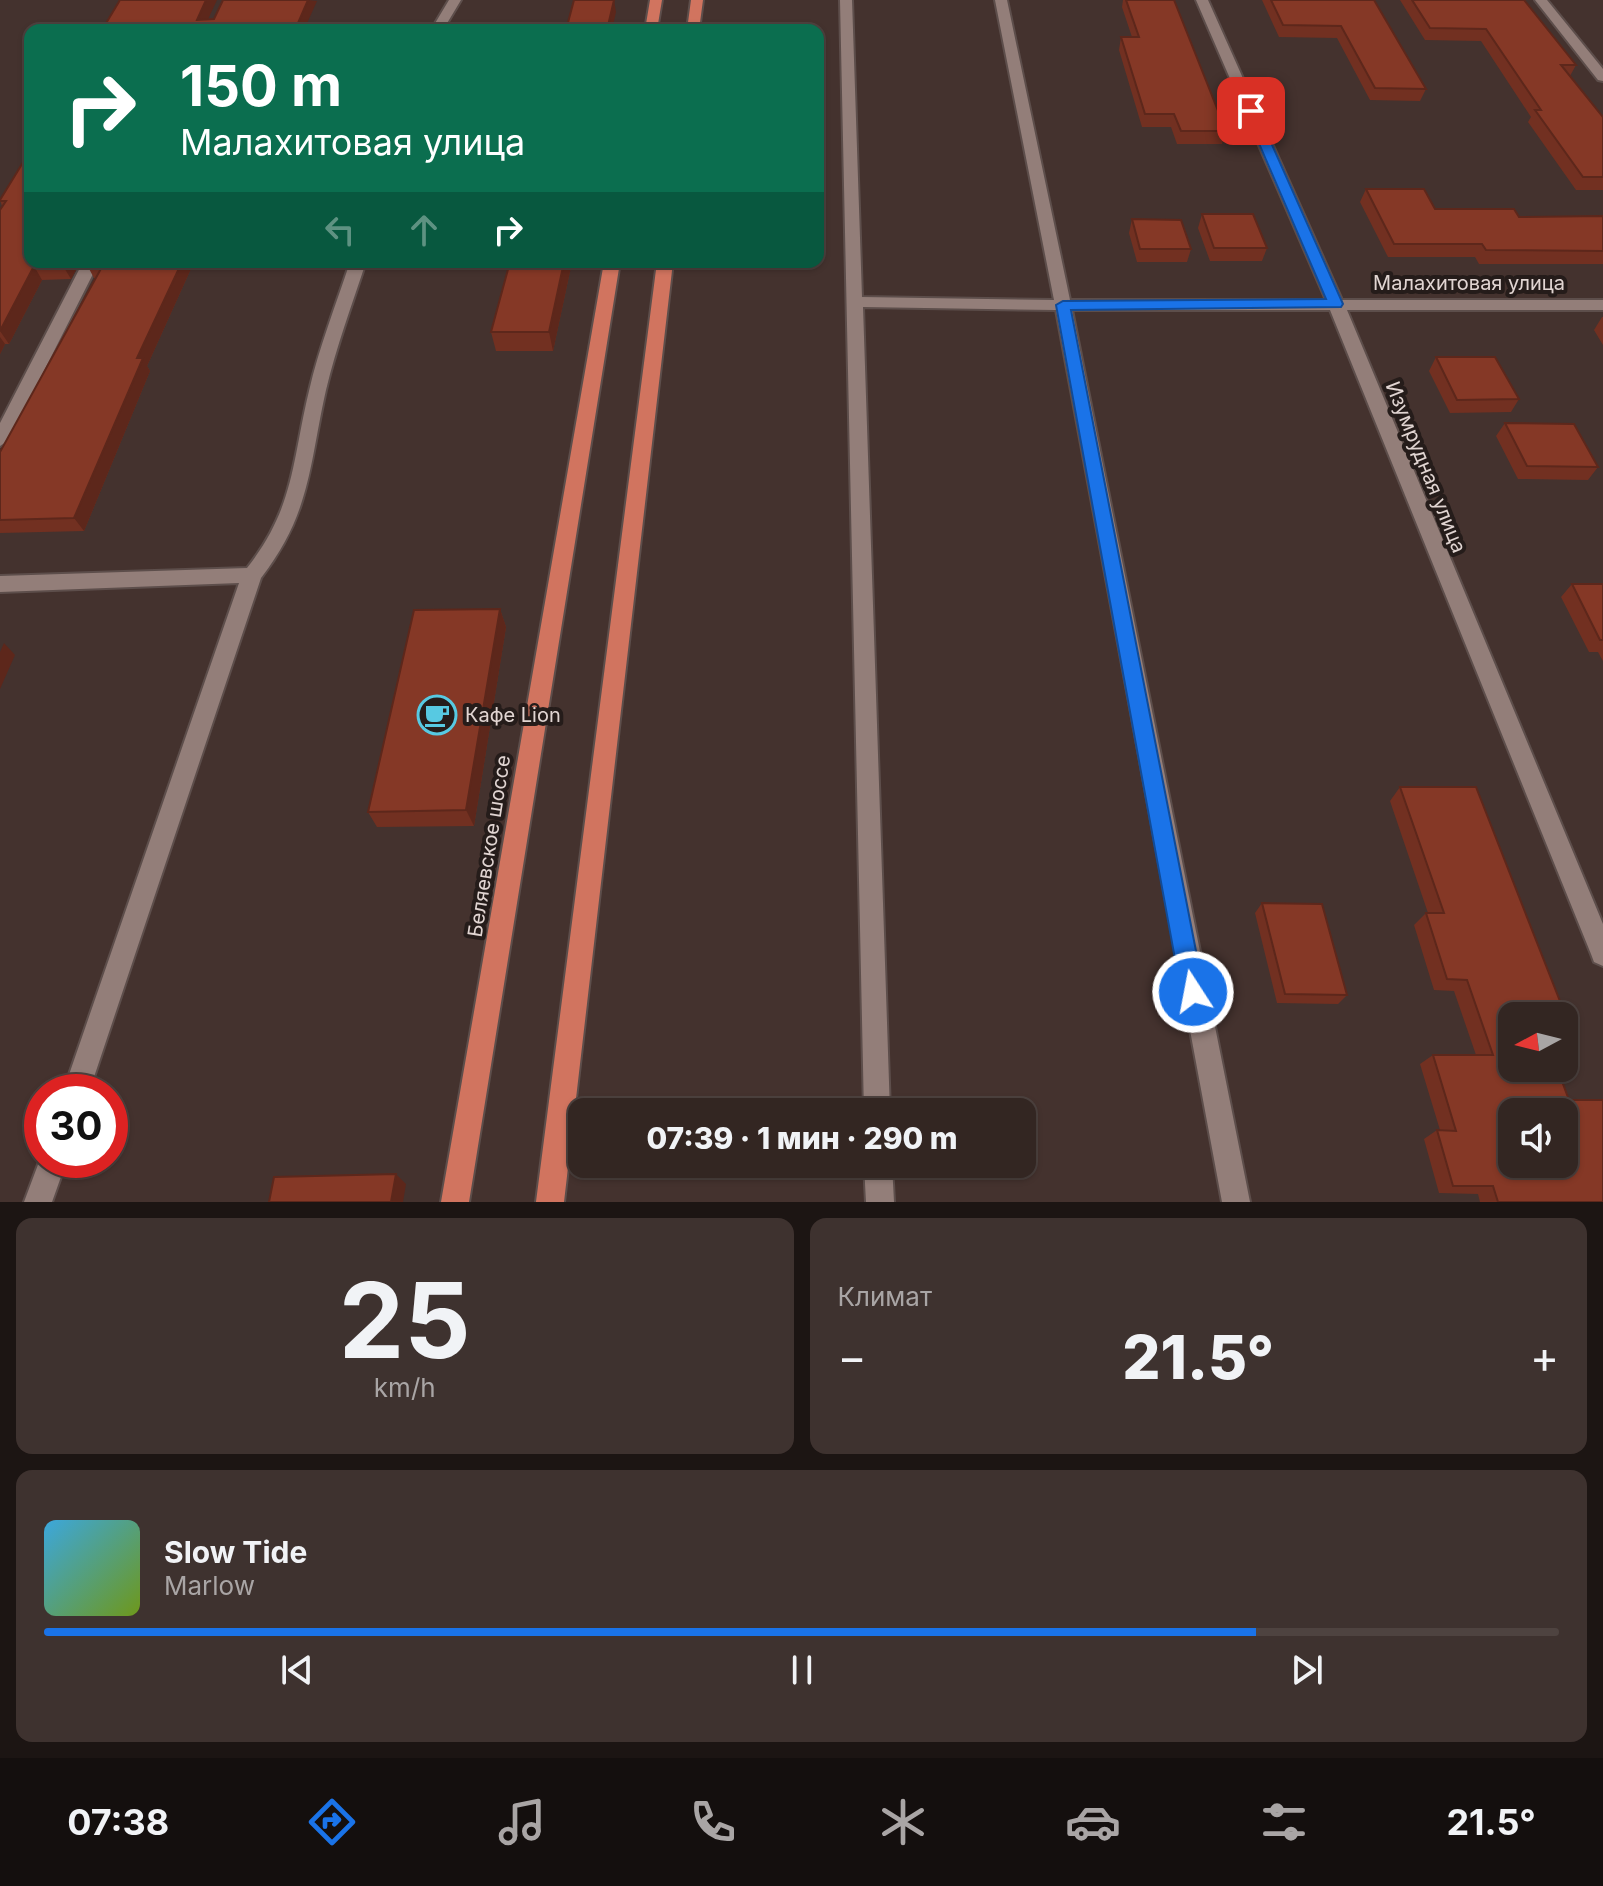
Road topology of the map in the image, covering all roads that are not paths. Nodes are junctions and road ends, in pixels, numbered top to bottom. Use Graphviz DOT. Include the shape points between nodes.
graph roads {
  1 [pos="455,0"];
  2 [pos="656,0"];
  3 [pos="697,0"];
  4 [pos="846,0"];
  5 [pos="1001,0"];
  6 [pos="1202,0"];
  7 [pos="1541,0"];
  8 [pos="441,24"];
  9 [pos="652,24"];
  10 [pos="694,24"];
  11 [pos="1603,77"];
  12 [pos="88,268"];
  13 [pos="356,268"];
  14 [pos="611,268"];
  15 [pos="664,268"];
  16 [pos="854,302"];
  17 [pos="1336,304"];
  18 [pos="1063,305"];
  19 [pos="1603,305"];
  20 [pos="0,440"];
  21 [pos="252,575"];
  22 [pos="0,584"];
  23 [pos="1603,954"];
  24 [pos="82,1074"];
  25 [pos="877,1098"];
  26 [pos="47,1178"];
  27 [pos="879,1178"];
  28 [pos="38,1202"];
  29 [pos="455,1202"];
  30 [pos="550,1202"];
  31 [pos="880,1202"];
  32 [pos="1236,1202"];
  1 -- 8 [label="street"];
  2 -- 9 [label="main road"];
  3 -- 10 [label="main road"];
  4 -- 16 [label="street"];
  5 -- 18 [label="street"];
  6 -- 17 [label="street, Изумрудная улица"];
  7 -- 11 [label="street"];
  12 -- 20 [label="street"];
  13 -- 21 [label="street" via="318,391 299,495 278,545"];
  14 -- 29 [label="main road, Беляевское шоссе"];
  15 -- 30 [label="main road"];
  16 -- 18 [label="street, Малахитовая улица"];
  16 -- 25 [label="street"];
  17 -- 18 [label="street, Малахитовая улица"];
  17 -- 19 [label="street, Малахитовая улица"];
  17 -- 23 [label="street, Изумрудная улица"];
  18 -- 32 [label="street"];
  21 -- 22 [label="street"];
  21 -- 24 [label="street"];
  26 -- 28 [label="street"];
  27 -- 31 [label="street"];
}
